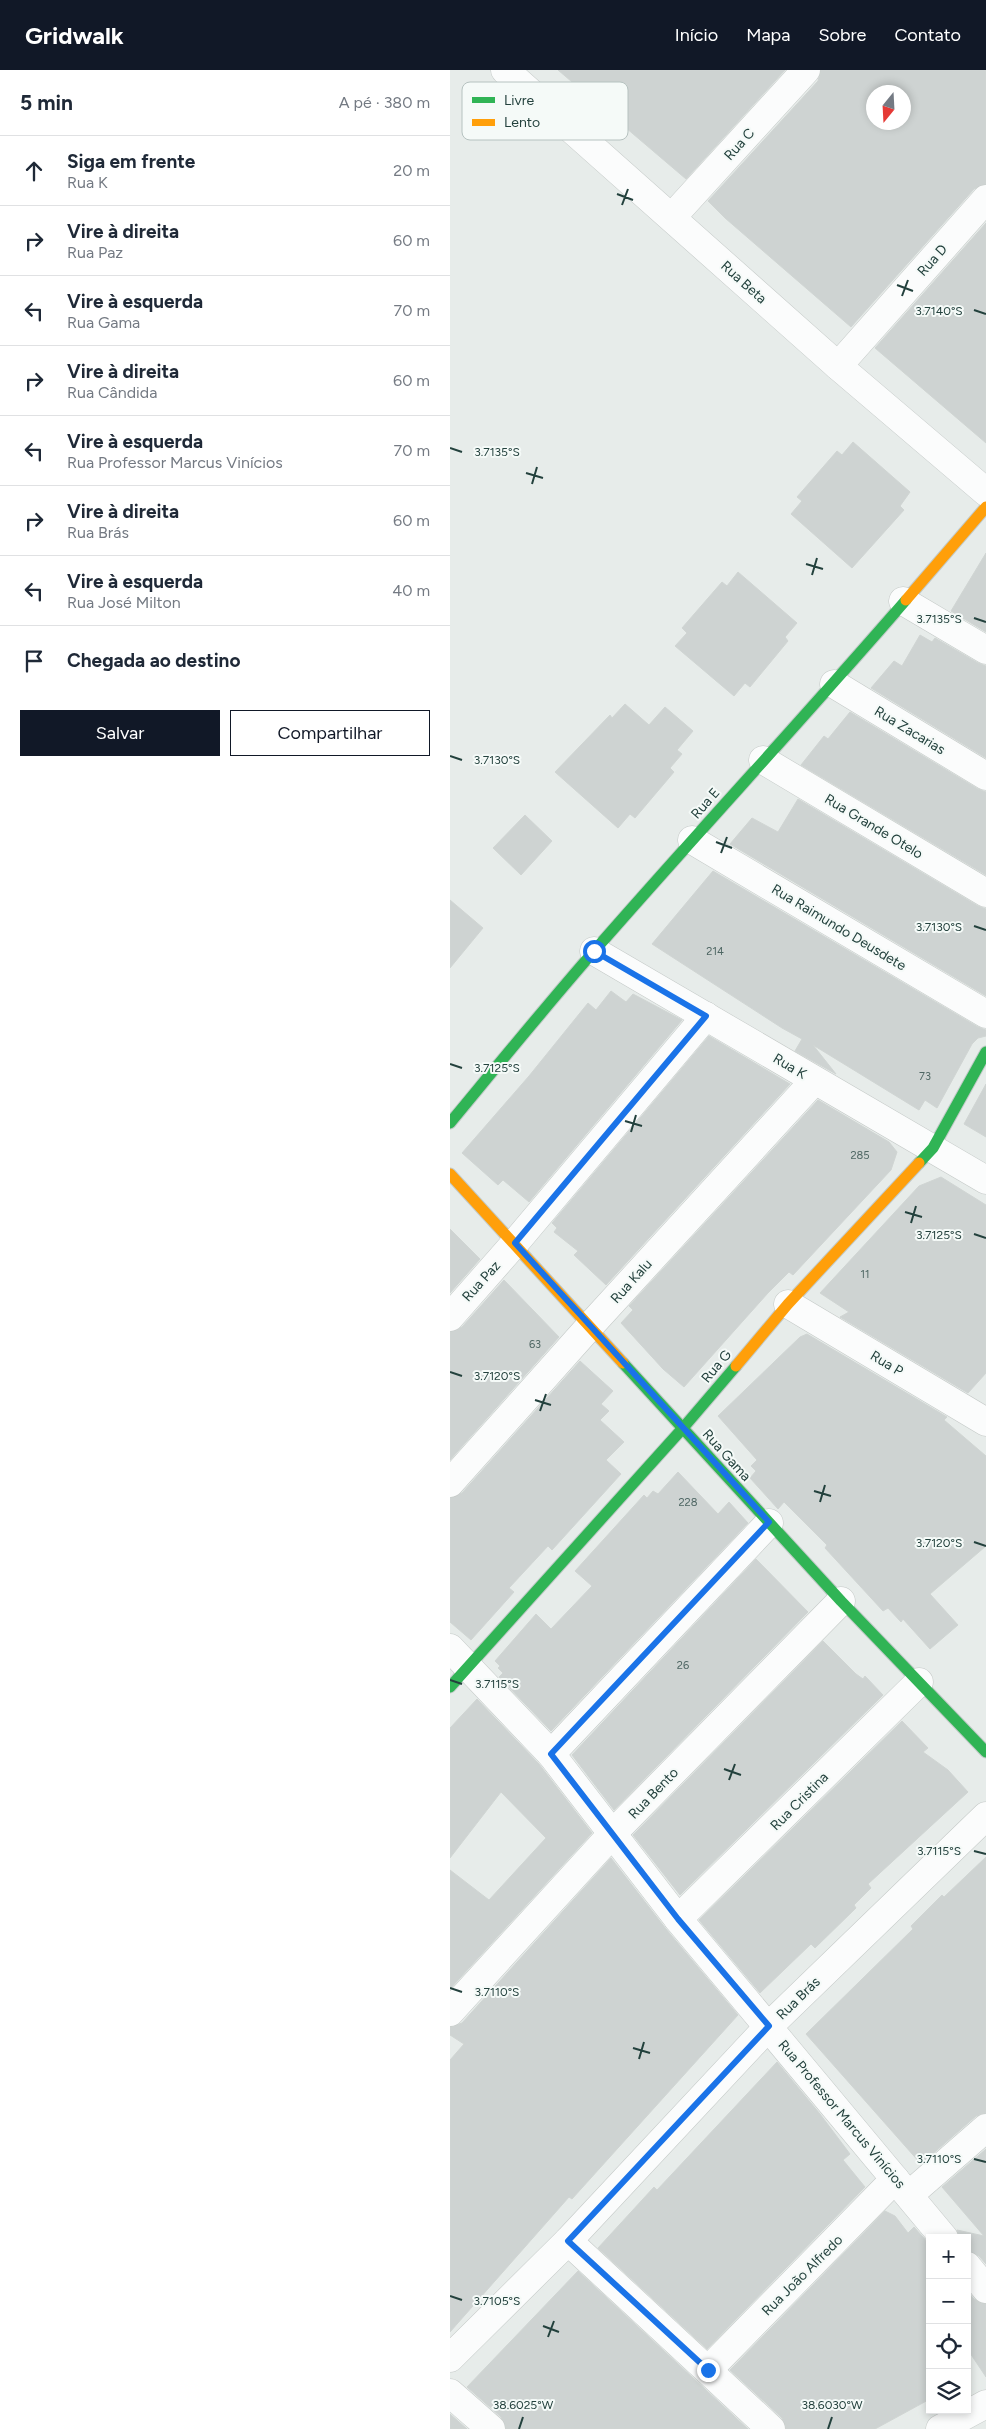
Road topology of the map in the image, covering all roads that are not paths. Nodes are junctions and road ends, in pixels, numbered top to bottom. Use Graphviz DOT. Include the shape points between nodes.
graph roads {
  1 [pos="505,70"];
  2 [pos="806,70"];
  3 [pos="519,82"];
  4 [pos="585,140"];
  5 [pos="986,198"];
  6 [pos="672,217"];
  7 [pos="838,366"];
  8 [pos="986,492"];
  9 [pos="986,507"];
  10 [pos="904,601"];
  11 [pos="986,650"];
  12 [pos="834,684"];
  13 [pos="763,760"];
  14 [pos="986,776"];
  15 [pos="692,840"];
  16 [pos="986,892"];
  17 [pos="594,951"];
  18 [pos="986,1014"];
  19 [pos="706,1016"];
  20 [pos="986,1052"];
  21 [pos="814,1081"];
  22 [pos="450,1123"];
  23 [pos="933,1148"];
  24 [pos="450,1174"];
  25 [pos="986,1180"];
  26 [pos="515,1243"];
  27 [pos="788,1304"];
  28 [pos="450,1317"];
  29 [pos="590,1326"];
  30 [pos="986,1422"];
  31 [pos="683,1428"];
  32 [pos="450,1483"];
  33 [pos="769,1522"];
  34 [pos="841,1601"];
  35 [pos="460,1657"];
  36 [pos="919,1682"];
  37 [pos="450,1687"];
  38 [pos="985,1751"];
  39 [pos="551,1754"];
  40 [pos="986,1816"];
  41 [pos="613,1833"];
  42 [pos="678,1919"];
  43 [pos="450,2012"];
  44 [pos="769,2026"];
  45 [pos="986,2128"];
  46 [pos="902,2187"];
  47 [pos="941,2234"];
  48 [pos="568,2241"];
  49 [pos="971,2271"];
  50 [pos="986,2289"];
  51 [pos="450,2358"];
  52 [pos="708,2370"];
  53 [pos="450,2393"];
  54 [pos="986,2404"];
  55 [pos="491,2429"];
  56 [pos="771,2429"];
  57 [pos="940,2429"];
  1 -- 3 [label="street, Rua Beta"];
  2 -- 6 [label="street, Rua C"];
  4 -- 6 [label="street, Rua Beta"];
  5 -- 7 [label="street, Rua D"];
  6 -- 7 [label="street, Rua Beta"];
  7 -- 8 [label="street, Rua Beta"];
  9 -- 10 [label="street, Rua E"];
  10 -- 11 [label="street"];
  10 -- 12 [label="street, Rua E"];
  12 -- 13 [label="street, Rua E"];
  12 -- 14 [label="street, Rua Zacarias"];
  13 -- 15 [label="street, Rua E"];
  13 -- 16 [label="street, Rua Grande Otelo"];
  15 -- 17 [label="street, Rua E"];
  15 -- 18 [label="street, Rua Raimundo Deusdete"];
  17 -- 19 [label="street, Rua K"];
  17 -- 22 [label="street, Rua E"];
  19 -- 21 [label="street, Rua K"];
  19 -- 26 [label="street, Rua Paz"];
  20 -- 23 [label="street, Rua G"];
  21 -- 23 [label="street, Rua K"];
  21 -- 29 [label="street, Rua Kalu"];
  23 -- 25 [label="street, Rua K"];
  23 -- 27 [label="street, Rua G"];
  24 -- 26 [label="street, Rua Gama"];
  26 -- 28 [label="street, Rua Paz"];
  26 -- 29 [label="street, Rua Gama"];
  27 -- 30 [label="street, Rua P"];
  27 -- 31 [label="street, Rua G"];
  29 -- 31 [label="street, Rua Gama"];
  29 -- 32 [label="street, Rua Kalu"];
  31 -- 33 [label="street, Rua Gama"];
  31 -- 35 [label="street, Rua G"];
  33 -- 34 [label="street, Rua Gama"];
  33 -- 39 [label="street"];
  34 -- 36 [label="street, Rua Gama"];
  34 -- 41 [label="street, Rua Bento"];
  35 -- 37 [label="street, Rua G"];
  35 -- 39 [label="street, Rua Professor Marcus Vinícios"];
  36 -- 38 [label="street, Rua Gama"];
  36 -- 42 [label="street, Rua Cristina"];
  39 -- 41 [label="street, Rua Professor Marcus Vinícios"];
  40 -- 44 [label="street, Rua Brás"];
  41 -- 42 [label="street, Rua Professor Marcus Vinícios"];
  41 -- 43 [label="street, Rua Bento"];
  42 -- 44 [label="street, Rua Professor Marcus Vinícios"];
  44 -- 46 [label="street, Rua Professor Marcus Vinícios"];
  44 -- 48 [label="street, Rua Brás"];
  45 -- 46 [label="street, Rua João Alfredo"];
  46 -- 47 [label="street, Rua Professor Marcus Vinícios"];
  46 -- 52 [label="street, Rua João Alfredo"];
  48 -- 51 [label="street, Rua Brás"];
  48 -- 52 [label="street"];
  49 -- 50 [label="street"];
  52 -- 56 [label="street"];
  53 -- 55 [label="street"];
  54 -- 57 [label="street"];
}
